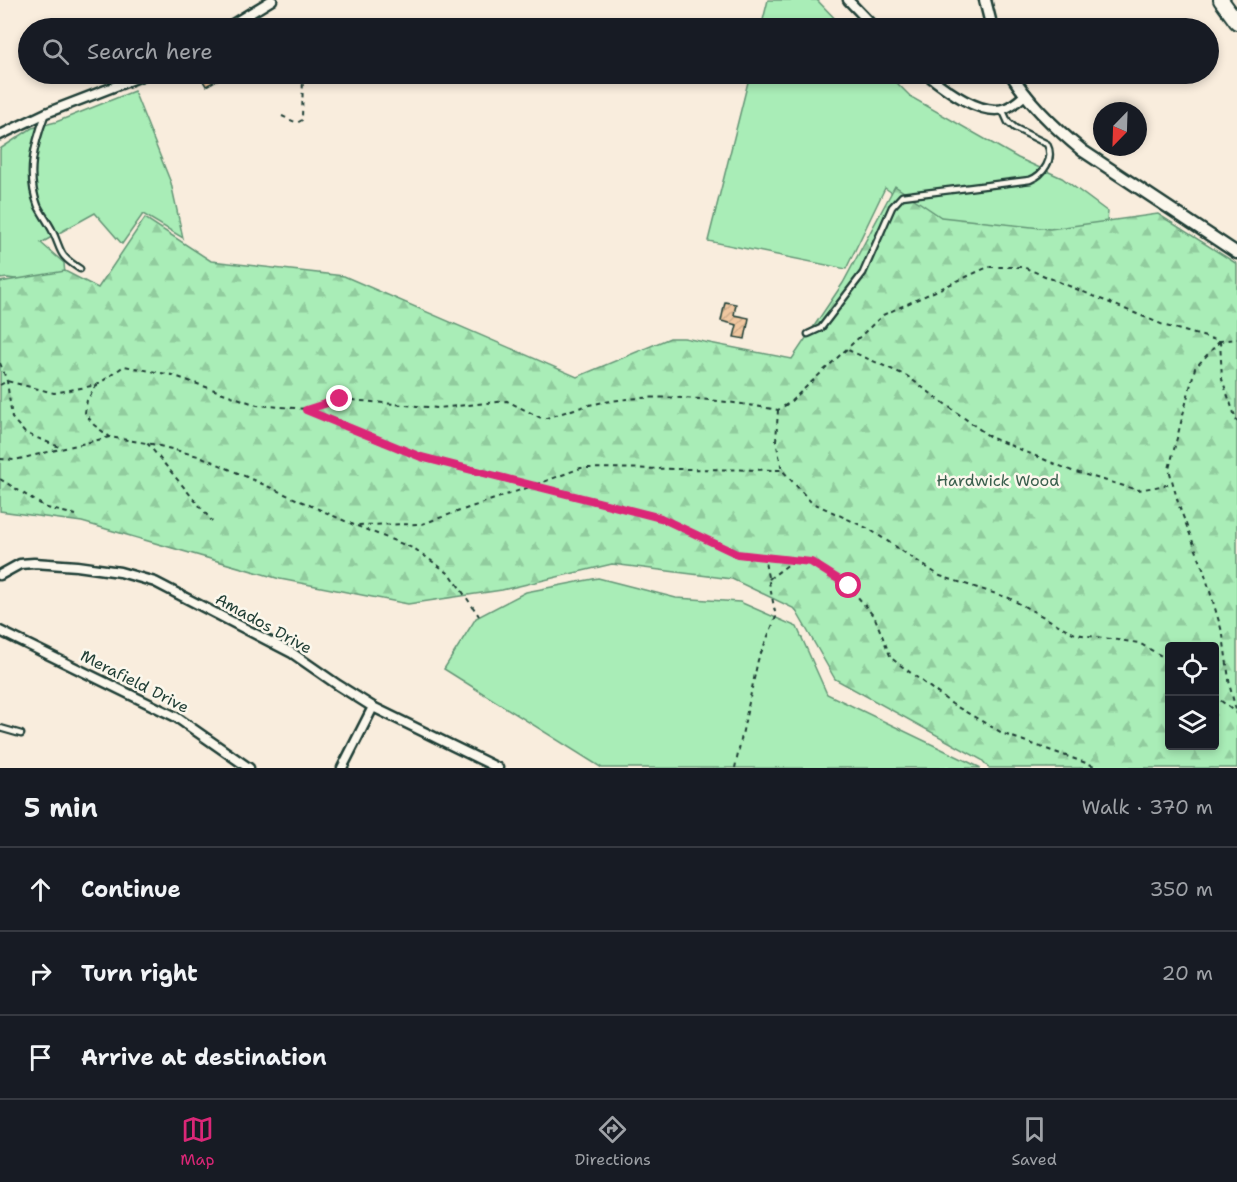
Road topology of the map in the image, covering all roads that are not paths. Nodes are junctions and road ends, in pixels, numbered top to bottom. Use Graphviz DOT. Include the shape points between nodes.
graph roads {
  1 [pos="272,0"];
  2 [pos="848,0"];
  3 [pos="985,0"];
  4 [pos="1221,0"];
  5 [pos="242,18"];
  6 [pos="865,18"];
  7 [pos="990,18"];
  8 [pos="1237,22"];
  9 [pos="121,84"];
  10 [pos="941,84"];
  11 [pos="1018,84"];
  12 [pos="1026,94"];
  13 [pos="1002,109"];
  14 [pos="46,113"];
  15 [pos="0,135"];
  16 [pos="1237,253"];
  17 [pos="80,269"];
  18 [pos="808,334"];
  19 [pos="0,575"];
  20 [pos="0,631"];
  21 [pos="373,706"];
  22 [pos="0,728"];
  23 [pos="21,734"];
  24 [pos="249,768"];
  25 [pos="342,768"];
  26 [pos="498,768"];
  1 -- 5 [label="street"];
  2 -- 6 [label="street"];
  3 -- 7 [label="street"];
  4 -- 8 [label="highway"];
  9 -- 14 [label="street"];
  10 -- 13 [label="street" via="967,101"];
  11 -- 12 [label="street"];
  12 -- 13 [label="street"];
  12 -- 16 [label="street" via="1061,134 1083,151"];
  13 -- 18 [label="lane" via="1008,122 1047,144 1048,165 1038,177 902,196 892,207 863,273 821,328"];
  14 -- 15 [label="street"];
  14 -- 17 [label="lane" via="35,147 33,187 62,258"];
  19 -- 21 [label="street, Amados Drive" via="20,564 34,563 77,566 155,582 292,653"];
  20 -- 24 [label="street, Merafield Drive" via="176,717"];
  21 -- 25 [label="street"];
  21 -- 26 [label="street, Amados Drive"];
  22 -- 23 [label="lane"];
}
